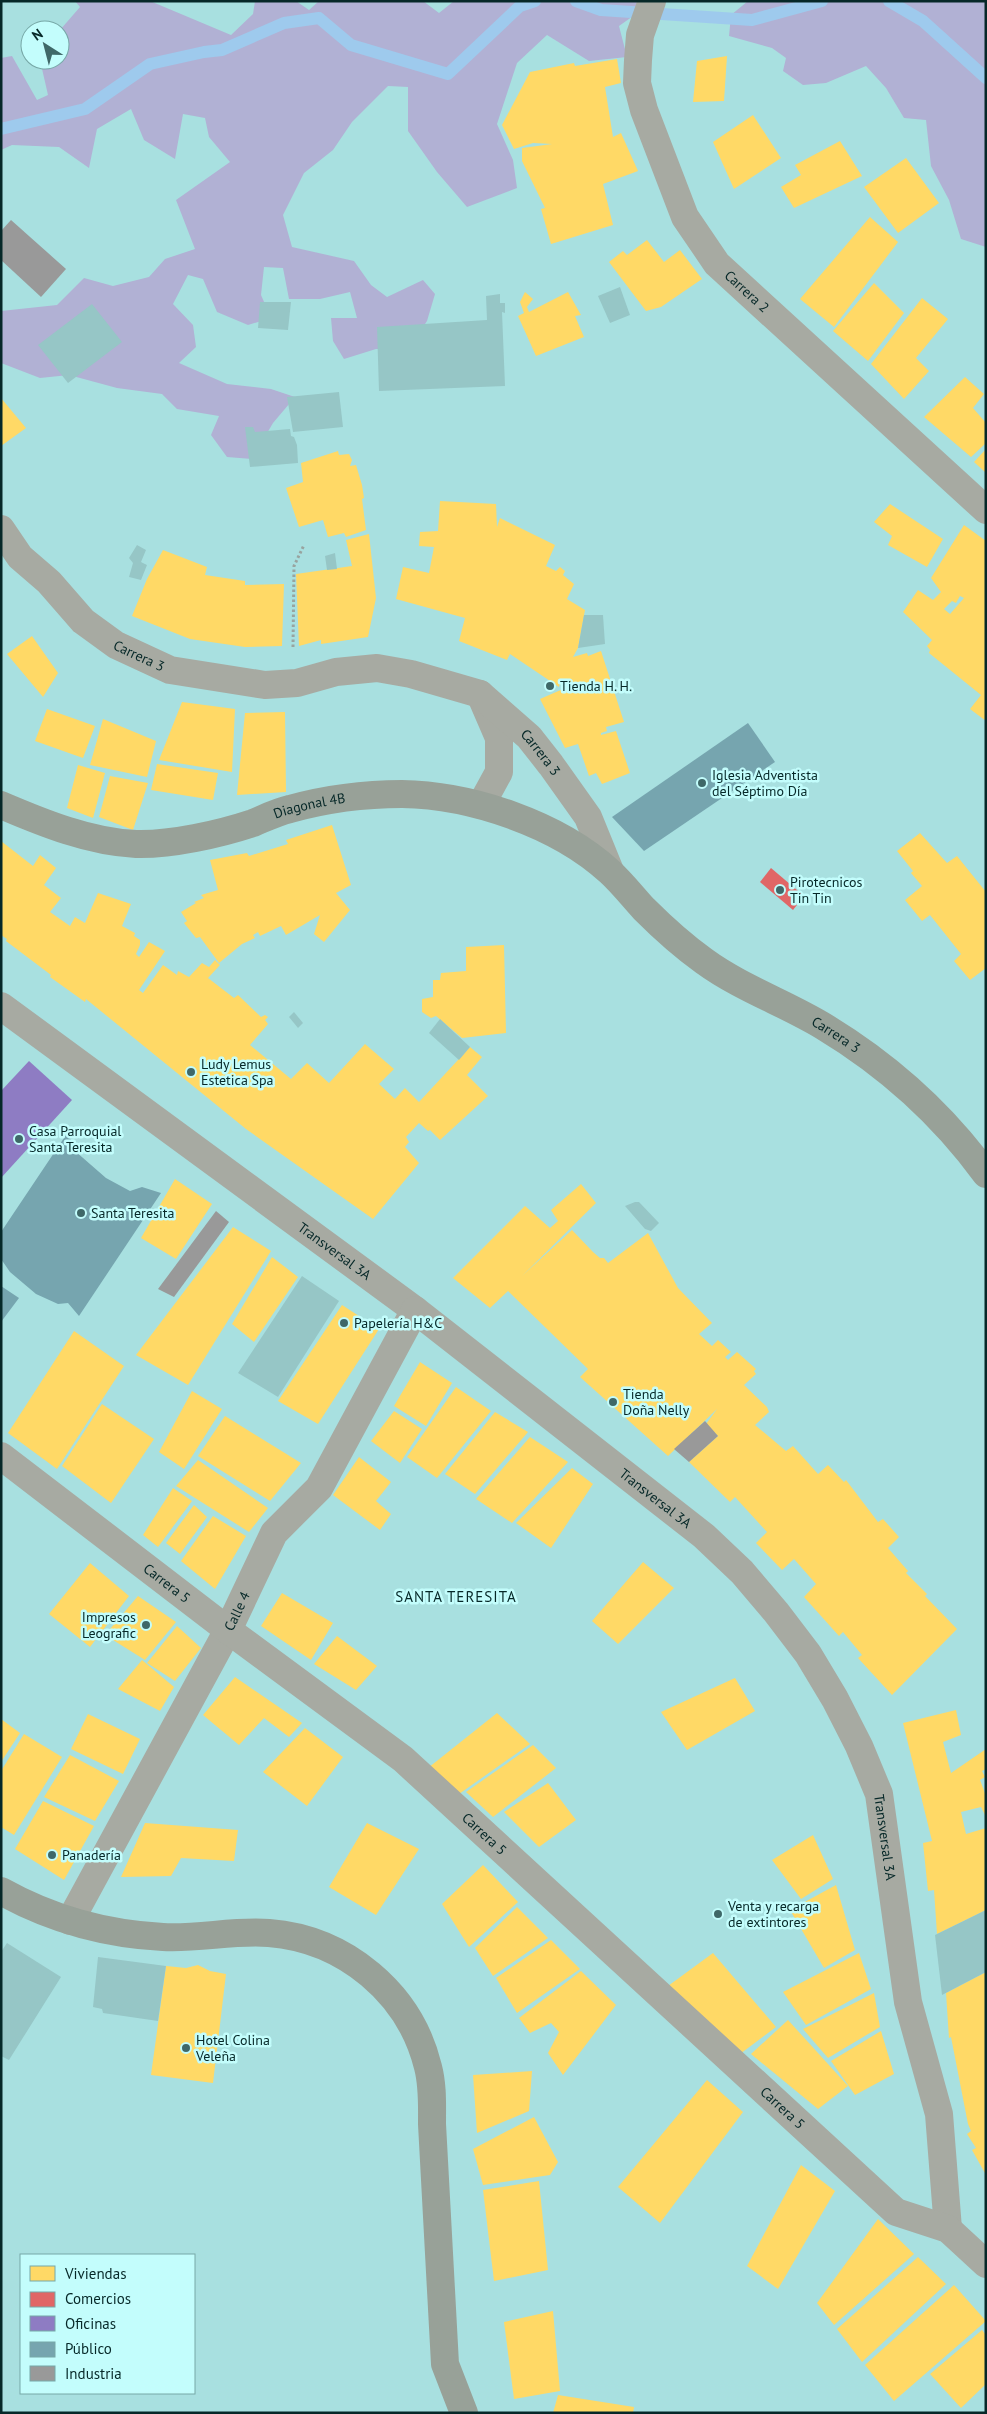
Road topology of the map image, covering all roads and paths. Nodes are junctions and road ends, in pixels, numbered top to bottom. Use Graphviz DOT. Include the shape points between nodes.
graph roads {
  1 [pos="652,1"];
  2 [pos="986,510"];
  3 [pos="1,529"];
  4 [pos="304,545"];
  5 [pos="297,683"];
  6 [pos="480,694"];
  7 [pos="1,805"];
  8 [pos="481,805"];
  9 [pos="610,871"];
  10 [pos="1,1006"];
  11 [pos="986,1174"];
  12 [pos="415,1310"];
  13 [pos="1,1456"];
  14 [pos="228,1630"];
  15 [pos="1,1891"];
  16 [pos="70,1921"];
  17 [pos="948,2229"];
  18 [pos="986,2264"];
  19 [pos="464,2413"];
  1 -- 2 [label="street, Carrera 2" via="640,36 637,83 644,110 685,217 717,264"];
  3 -- 5 [label="street, Carrera 3" via="20,557 49,582 83,620 132,654 170,670 197,675 265,685"];
  4 -- 5 [label="path" via="294,566 293,648"];
  5 -- 6 [label="street, Carrera 3" via="336,672 377,668 411,674"];
  6 -- 8 [label="street" via="499,738 499,772"];
  6 -- 9 [label="street, Carrera 3" via="529,737 551,765 588,817"];
  7 -- 8 [label="main road, Diagonal 4B" via="101,841 138,844 213,833 325,800 364,795 433,796"];
  8 -- 9 [label="main road, Diagonal 4B" via="554,834"];
  9 -- 11 [label="main road, Carrera 3" via="662,926 706,963 824,1026 908,1088 945,1124"];
  10 -- 12 [label="street, Transversal 3A"];
  12 -- 14 [label="street, Calle 4" via="319,1488 274,1533"];
  12 -- 17 [label="street, Transversal 3A" via="704,1536 742,1572 776,1612 808,1654 835,1699 880,1794 908,2002 940,2114"];
  13 -- 14 [label="street, Carrera 5"];
  14 -- 16 [label="street, Calle 4"];
  14 -- 17 [label="street, Carrera 5" via="403,1758 896,2212"];
  15 -- 16 [label="main road"];
  16 -- 19 [label="main road" via="164,1937 268,1933 296,1937 348,1957 391,1993 412,2024 429,2068 445,2364"];
  17 -- 18 [label="street"];
}
